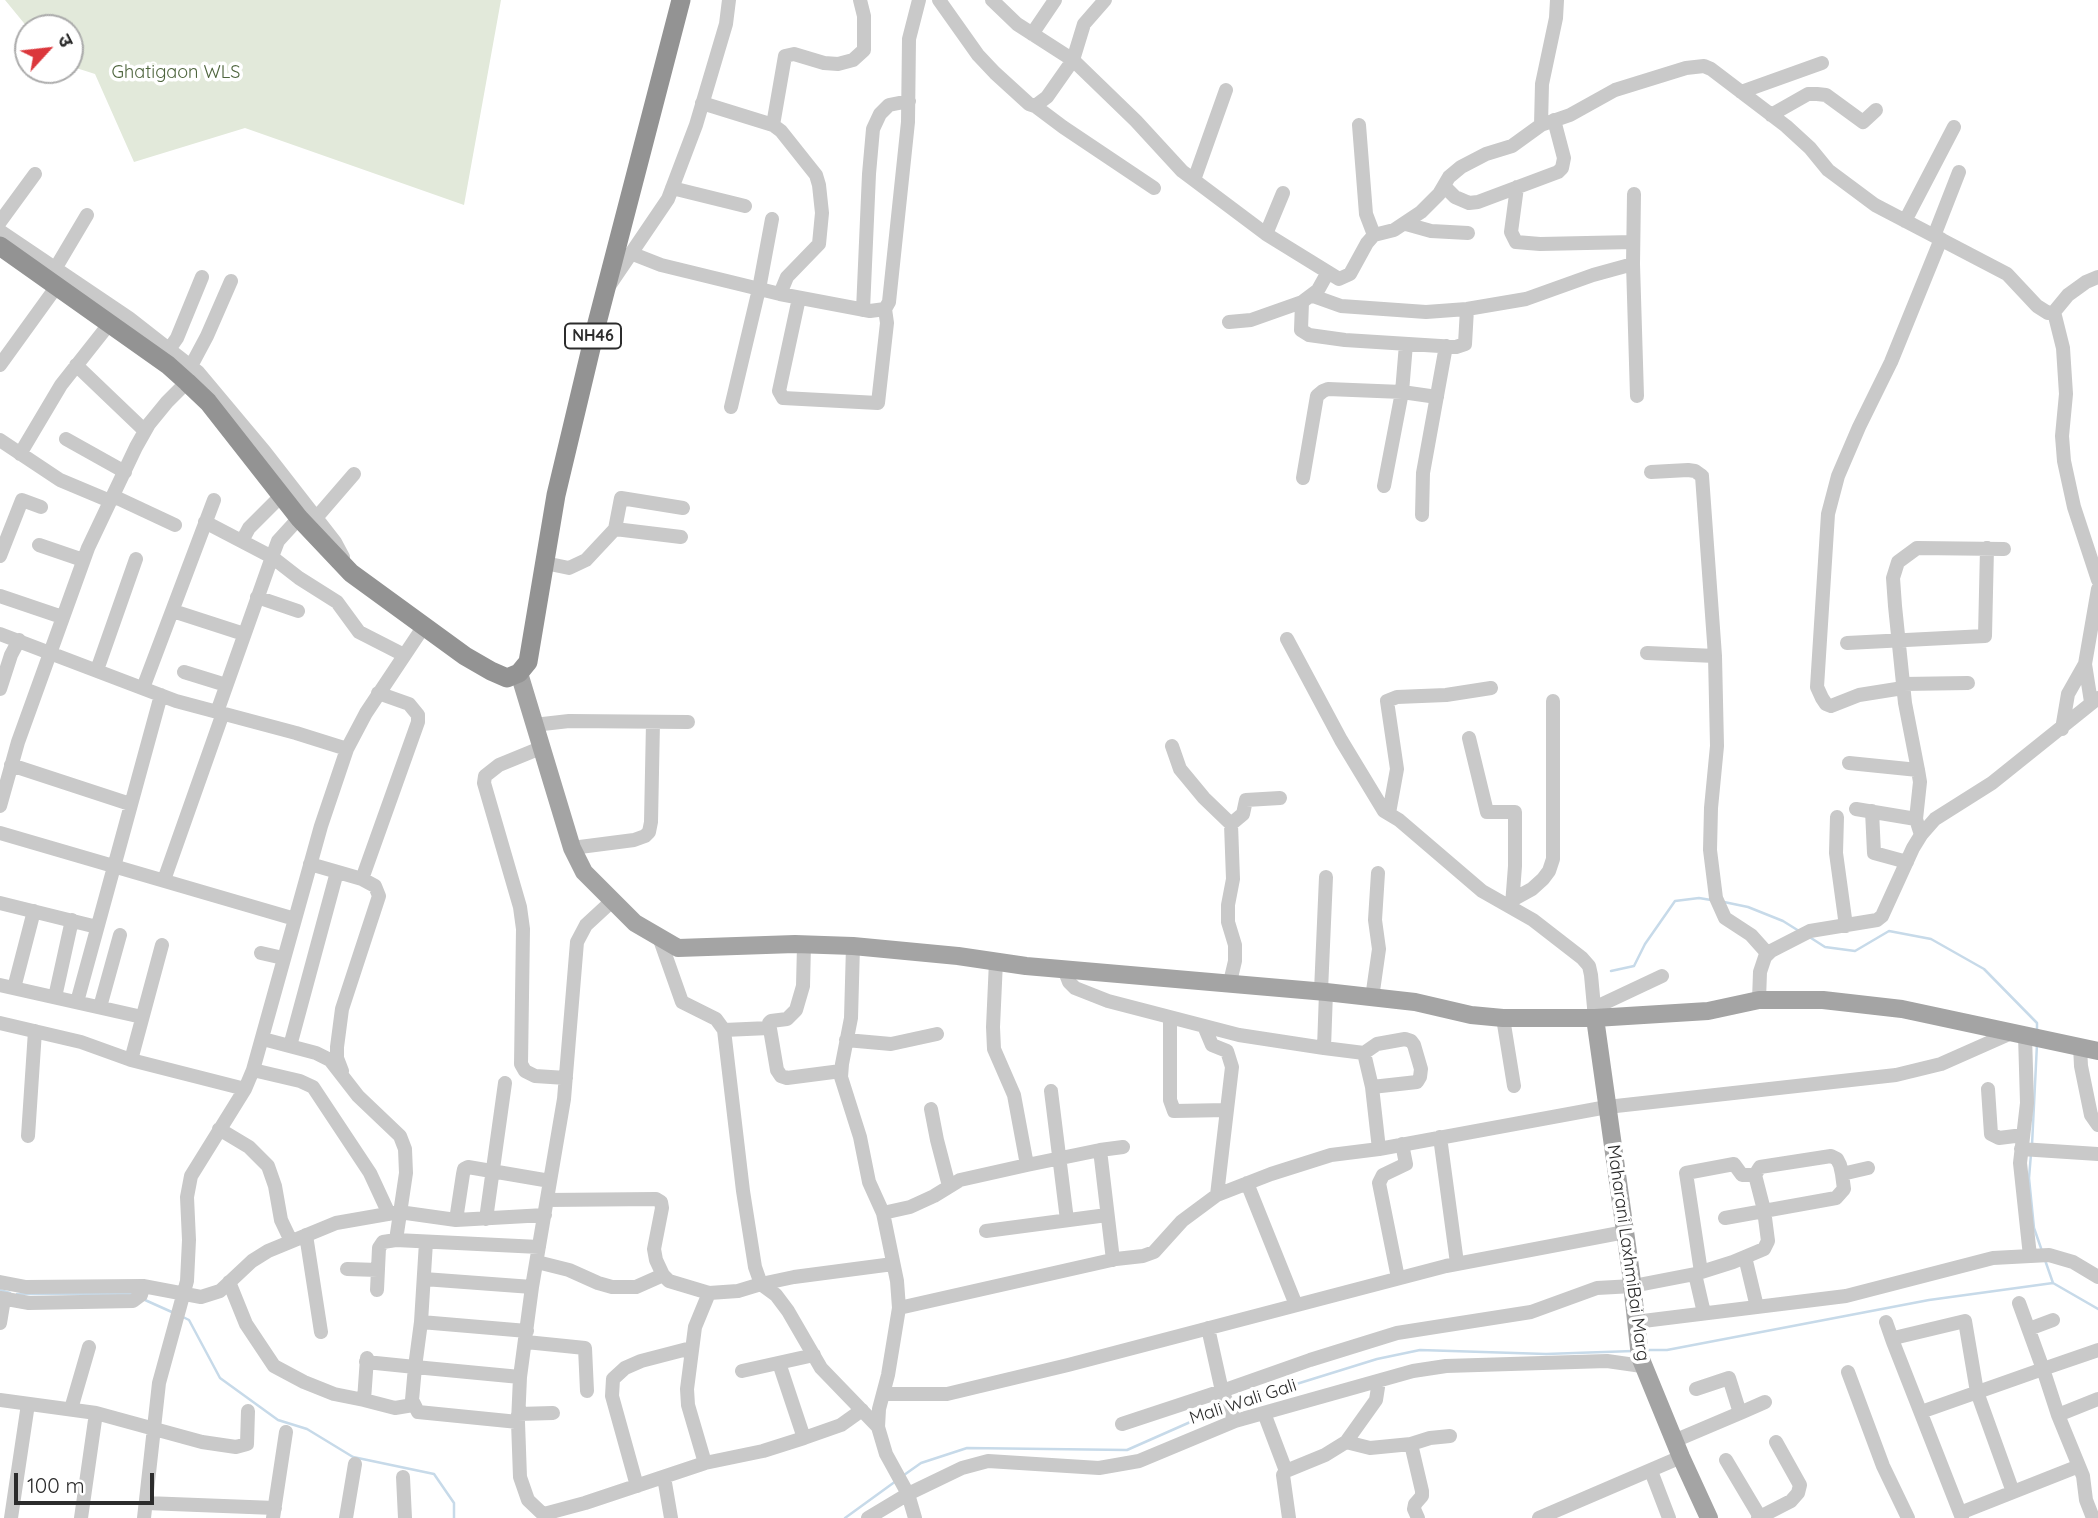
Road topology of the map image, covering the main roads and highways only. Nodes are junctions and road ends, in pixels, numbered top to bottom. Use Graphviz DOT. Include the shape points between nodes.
graph roads {
  1 [pos="681,0"];
  2 [pos="0,246"];
  3 [pos="519,673"];
  4 [pos="1595,1013"];
  5 [pos="2089,1048"];
  6 [pos="1709,1518"];
  1 -- 3 [label="highway, NH46" via="556,495 528,662"];
  2 -- 3 [label="highway" via="56,277 110,323 168,365 189,374 281,496 307,518 351,573 491,671 507,678"];
  3 -- 4 [label="main road" via="572,848 584,872 635,923 678,948 853,946 1324,991 1503,1018"];
  4 -- 5 [label="main road" via="1708,1012 1759,1000 1823,1000 1902,1009"];
  4 -- 6 [label="main road, Maharani LaxhmiBai Marg" via="1641,1362"];
}
